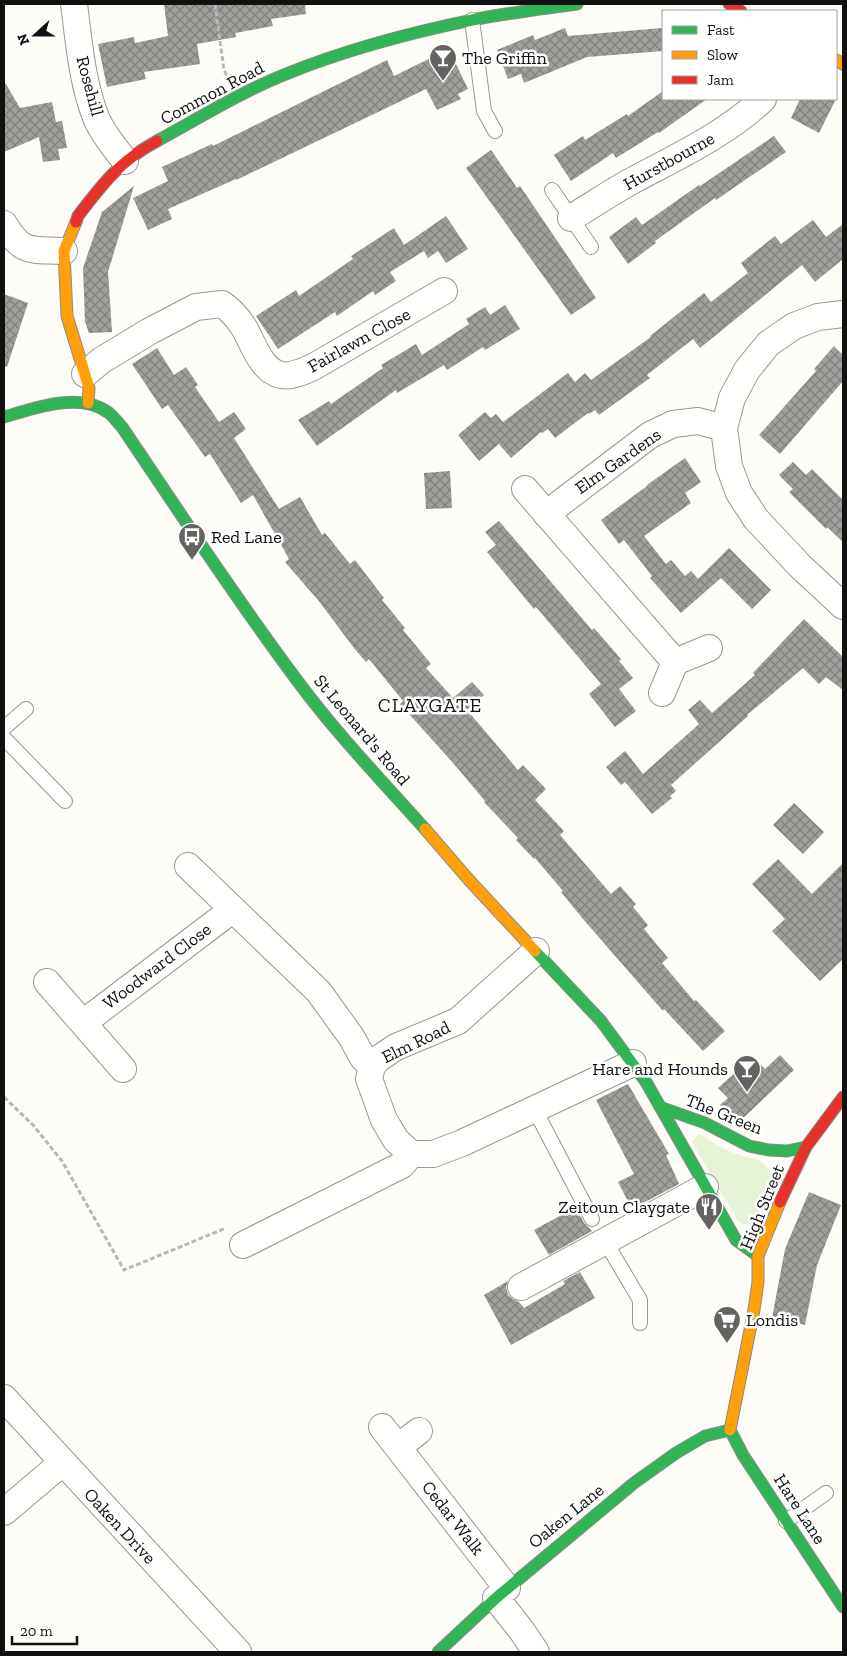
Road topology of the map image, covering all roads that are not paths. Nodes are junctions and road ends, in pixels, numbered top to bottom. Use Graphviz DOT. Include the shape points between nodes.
graph roads {
  1 [pos="74,4"];
  2 [pos="577,4"];
  3 [pos="472,20"];
  4 [pos="762,100"];
  5 [pos="495,131"];
  6 [pos="125,161"];
  7 [pos="552,190"];
  8 [pos="571,218"];
  9 [pos="4,224"];
  10 [pos="591,247"];
  11 [pos="64,251"];
  12 [pos="444,291"];
  13 [pos="843,314"];
  14 [pos="85,374"];
  15 [pos="88,403"];
  16 [pos="4,416"];
  17 [pos="724,428"];
  18 [pos="525,489"];
  19 [pos="546,514"];
  20 [pos="843,606"];
  21 [pos="709,648"];
  22 [pos="675,662"];
  23 [pos="662,693"];
  24 [pos="26,709"];
  25 [pos="4,728"];
  26 [pos="4,738"];
  27 [pos="65,801"];
  28 [pos="188,866"];
  29 [pos="232,910"];
  30 [pos="536,951"];
  31 [pos="48,982"];
  32 [pos="83,1023"];
  33 [pos="633,1063"];
  34 [pos="372,1066"];
  35 [pos="123,1069"];
  36 [pos="843,1097"];
  37 [pos="660,1107"];
  38 [pos="535,1110"];
  39 [pos="806,1147"];
  40 [pos="411,1154"];
  41 [pos="705,1187"];
  42 [pos="599,1230"];
  43 [pos="238,1235"];
  44 [pos="758,1256"];
  45 [pos="521,1287"];
  46 [pos="640,1324"];
  47 [pos="4,1398"];
  48 [pos="382,1427"];
  49 [pos="730,1430"];
  50 [pos="419,1431"];
  51 [pos="398,1447"];
  52 [pos="62,1463"];
  53 [pos="826,1493"];
  54 [pos="4,1512"];
  55 [pos="786,1521"];
  56 [pos="501,1593"];
  57 [pos="843,1607"];
  58 [pos="238,1652"];
  59 [pos="438,1652"];
  60 [pos="536,1652"];
  1 -- 6 [label="street, Rosehill" via="88,93 108,140"];
  2 -- 3 [label="street, Common Road"];
  3 -- 5 [label="lane" via="484,111"];
  3 -- 6 [label="street, Common Road" via="340,54 284,74"];
  4 -- 8 [label="street, Hurstbourne" via="704,143 629,182"];
  6 -- 11 [label="street, Common Road" via="100,186 78,216"];
  7 -- 8 [label="lane"];
  8 -- 10 [label="lane"];
  9 -- 11 [label="street" via="22,247"];
  11 -- 14 [label="street, Common Road" via="67,316"];
  12 -- 14 [label="street, Fairlawn Close" via="297,374 281,375 269,368 243,327 222,304 196,307 150,331"];
  13 -- 17 [label="street" via="818,317 794,326 768,344 747,370 732,398"];
  14 -- 15 [label="street, Common Road" via="89,388"];
  15 -- 16 [label="street" via="68,402"];
  15 -- 30 [label="street, St Leonard's Road" via="108,413 122,427 300,684 469,880"];
  17 -- 19 [label="street, Elm Gardens" via="698,421 673,424 650,435"];
  17 -- 20 [label="street" via="730,466 739,493 756,519"];
  18 -- 19 [label="street"];
  19 -- 22 [label="street"];
  21 -- 22 [label="street"];
  22 -- 23 [label="street"];
  24 -- 25 [label="lane"];
  26 -- 27 [label="lane"];
  28 -- 29 [label="street"];
  29 -- 32 [label="street, Woodward Close"];
  29 -- 34 [label="street" via="319,992 363,1058"];
  30 -- 33 [label="street, St Leonard's Road" via="601,1021"];
  30 -- 34 [label="street, Elm Road" via="458,1021 396,1047"];
  31 -- 32 [label="street"];
  32 -- 35 [label="street"];
  33 -- 37 [label="street, The Green"];
  33 -- 38 [label="street"];
  34 -- 40 [label="street, Elm Road" via="370,1079 384,1120 396,1140"];
  36 -- 39 [label="street, High Street"];
  37 -- 39 [label="street, The Green" via="749,1146 787,1151"];
  37 -- 41 [label="street, The Green"];
  38 -- 40 [label="street" via="433,1154"];
  38 -- 42 [label="lane"];
  39 -- 44 [label="street, High Street"];
  40 -- 43 [label="street" via="402,1165"];
  41 -- 42 [label="street"];
  41 -- 44 [label="street, The Green" via="736,1240"];
  42 -- 45 [label="street"];
  42 -- 46 [label="lane" via="640,1300"];
  44 -- 49 [label="street, High Street" via="754,1310"];
  47 -- 52 [label="street, Oaken Drive"];
  48 -- 51 [label="street, Cedar Walk"];
  49 -- 55 [label="street, Hare Lane"];
  49 -- 56 [label="street, Oaken Lane" via="705,1436 669,1458"];
  50 -- 51 [label="street"];
  51 -- 56 [label="street, Cedar Walk"];
  52 -- 54 [label="street"];
  52 -- 58 [label="street, Oaken Drive"];
  53 -- 55 [label="lane"];
  55 -- 57 [label="street, Hare Lane"];
  56 -- 59 [label="street, Oaken Lane"];
  56 -- 60 [label="street, Cedar Walk"];
}
